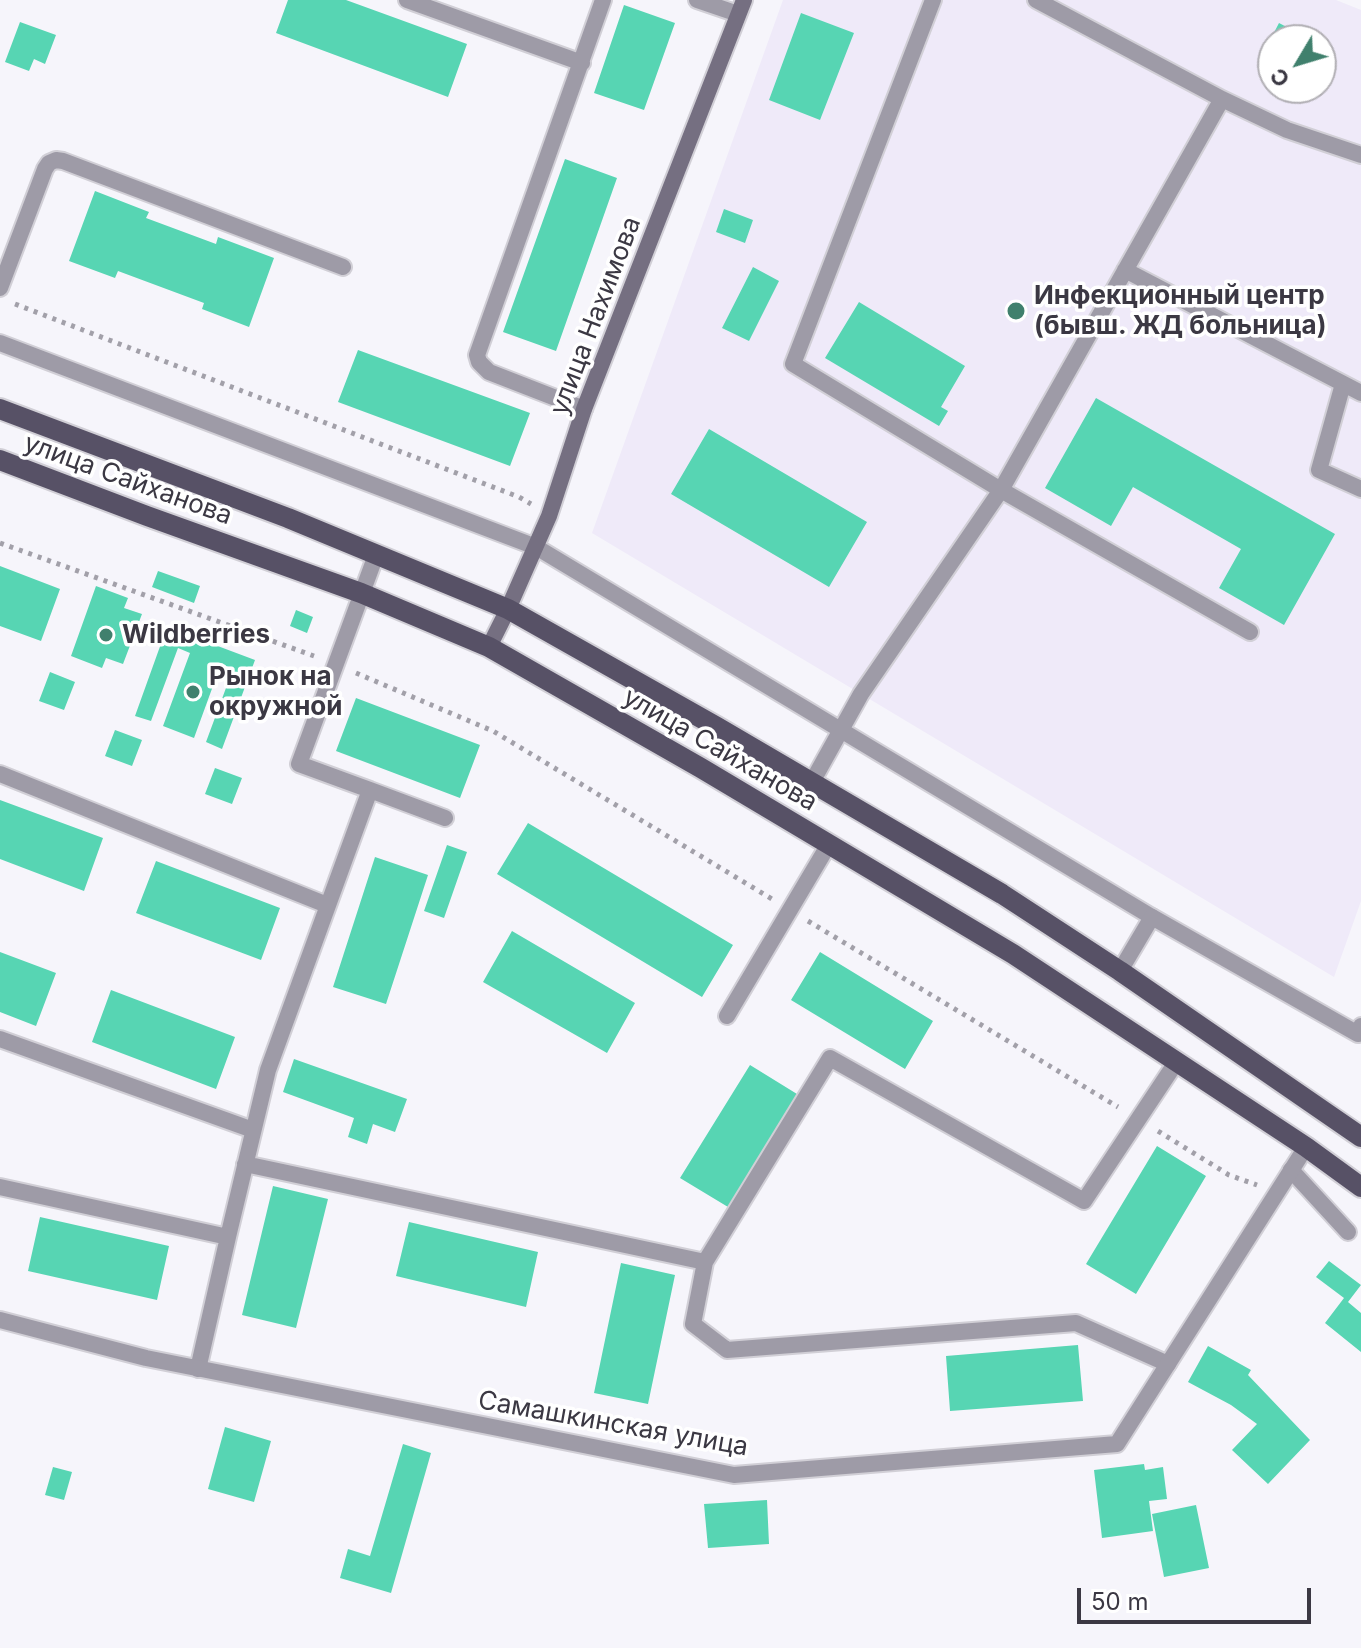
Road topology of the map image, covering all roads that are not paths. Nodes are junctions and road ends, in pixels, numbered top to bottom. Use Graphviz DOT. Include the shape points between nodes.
graph roads {
  1 [pos="407,0"];
  2 [pos="603,0"];
  3 [pos="697,0"];
  4 [pos="933,0"];
  5 [pos="1036,0"];
  6 [pos="741,7"];
  7 [pos="582,63"];
  8 [pos="1222,99"];
  9 [pos="1361,155"];
  10 [pos="343,267"];
  11 [pos="1125,270"];
  12 [pos="0,288"];
  13 [pos="0,343"];
  14 [pos="1343,384"];
  15 [pos="1361,393"];
  16 [pos="0,409"];
  17 [pos="584,409"];
  18 [pos="0,460"];
  19 [pos="1361,489"];
  20 [pos="1001,490"];
  21 [pos="536,547"];
  22 [pos="376,555"];
  23 [pos="361,593"];
  24 [pos="508,609"];
  25 [pos="1250,632"];
  26 [pos="489,647"];
  27 [pos="840,730"];
  28 [pos="0,774"];
  29 [pos="812,782"];
  30 [pos="370,790"];
  31 [pos="445,818"];
  32 [pos="829,844"];
  33 [pos="327,905"];
  34 [pos="1152,917"];
  35 [pos="1120,971"];
  36 [pos="727,1016"];
  37 [pos="1361,1026"];
  38 [pos="0,1039"];
  39 [pos="1177,1061"];
  40 [pos="253,1130"];
  41 [pos="1361,1137"];
  42 [pos="1306,1147"];
  43 [pos="245,1164"];
  44 [pos="1291,1170"];
  45 [pos="0,1187"];
  46 [pos="1361,1187"];
  47 [pos="1348,1232"];
  48 [pos="228,1237"];
  49 [pos="705,1262"];
  50 [pos="0,1320"];
  51 [pos="1168,1364"];
  52 [pos="198,1369"];
  1 -- 7 [label="street"];
  2 -- 7 [label="street"];
  3 -- 6 [label="street"];
  4 -- 20 [label="street" via="793,364"];
  5 -- 8 [label="street"];
  6 -- 17 [label="street, улица Нахимова"];
  7 -- 17 [label="street" via="477,355 489,372"];
  8 -- 9 [label="street" via="1287,130"];
  8 -- 11 [label="street"];
  10 -- 12 [label="street" via="56,160 45,169"];
  11 -- 14 [label="street"];
  11 -- 20 [label="street"];
  13 -- 21 [label="street"];
  14 -- 15 [label="street"];
  14 -- 19 [label="street" via="1319,470"];
  16 -- 22 [label="main road"];
  17 -- 21 [label="street, улица Нахимова"];
  18 -- 23 [label="main road, улица Сайханова"];
  20 -- 25 [label="street"];
  20 -- 27 [label="street"];
  21 -- 24 [label="street, улица Нахимова"];
  21 -- 27 [label="street"];
  22 -- 23 [label="street"];
  22 -- 24 [label="main road"];
  23 -- 26 [label="main road, улица Сайханова"];
  23 -- 30 [label="street" via="299,764"];
  24 -- 26 [label="street, улица Нахимова"];
  24 -- 29 [label="main road"];
  26 -- 32 [label="main road, улица Сайханова"];
  27 -- 29 [label="street"];
  27 -- 34 [label="street"];
  28 -- 33 [label="street"];
  29 -- 35 [label="main road"];
  30 -- 31 [label="street"];
  30 -- 33 [label="street"];
  32 -- 36 [label="street"];
  32 -- 39 [label="main road, улица Сайханова" via="1013,954"];
  33 -- 40 [label="street" via="268,1070"];
  34 -- 35 [label="street"];
  34 -- 37 [label="street" via="1358,1034"];
  35 -- 41 [label="main road"];
  38 -- 40 [label="street"];
  39 -- 42 [label="main road, улица Сайханова"];
  39 -- 49 [label="street" via="1084,1201 830,1058"];
  40 -- 43 [label="street"];
  42 -- 44 [label="street, Самашкинская улица"];
  42 -- 46 [label="main road, улица Сайханова"];
  43 -- 48 [label="street"];
  43 -- 49 [label="street"];
  44 -- 47 [label="street"];
  44 -- 51 [label="street, Самашкинская улица"];
  45 -- 48 [label="street"];
  48 -- 52 [label="street"];
  49 -- 51 [label="street" via="693,1324 727,1350 1076,1323"];
  50 -- 52 [label="street, Самашкинская улица"];
  51 -- 52 [label="street, Самашкинская улица" via="1117,1444 734,1475"];
}
